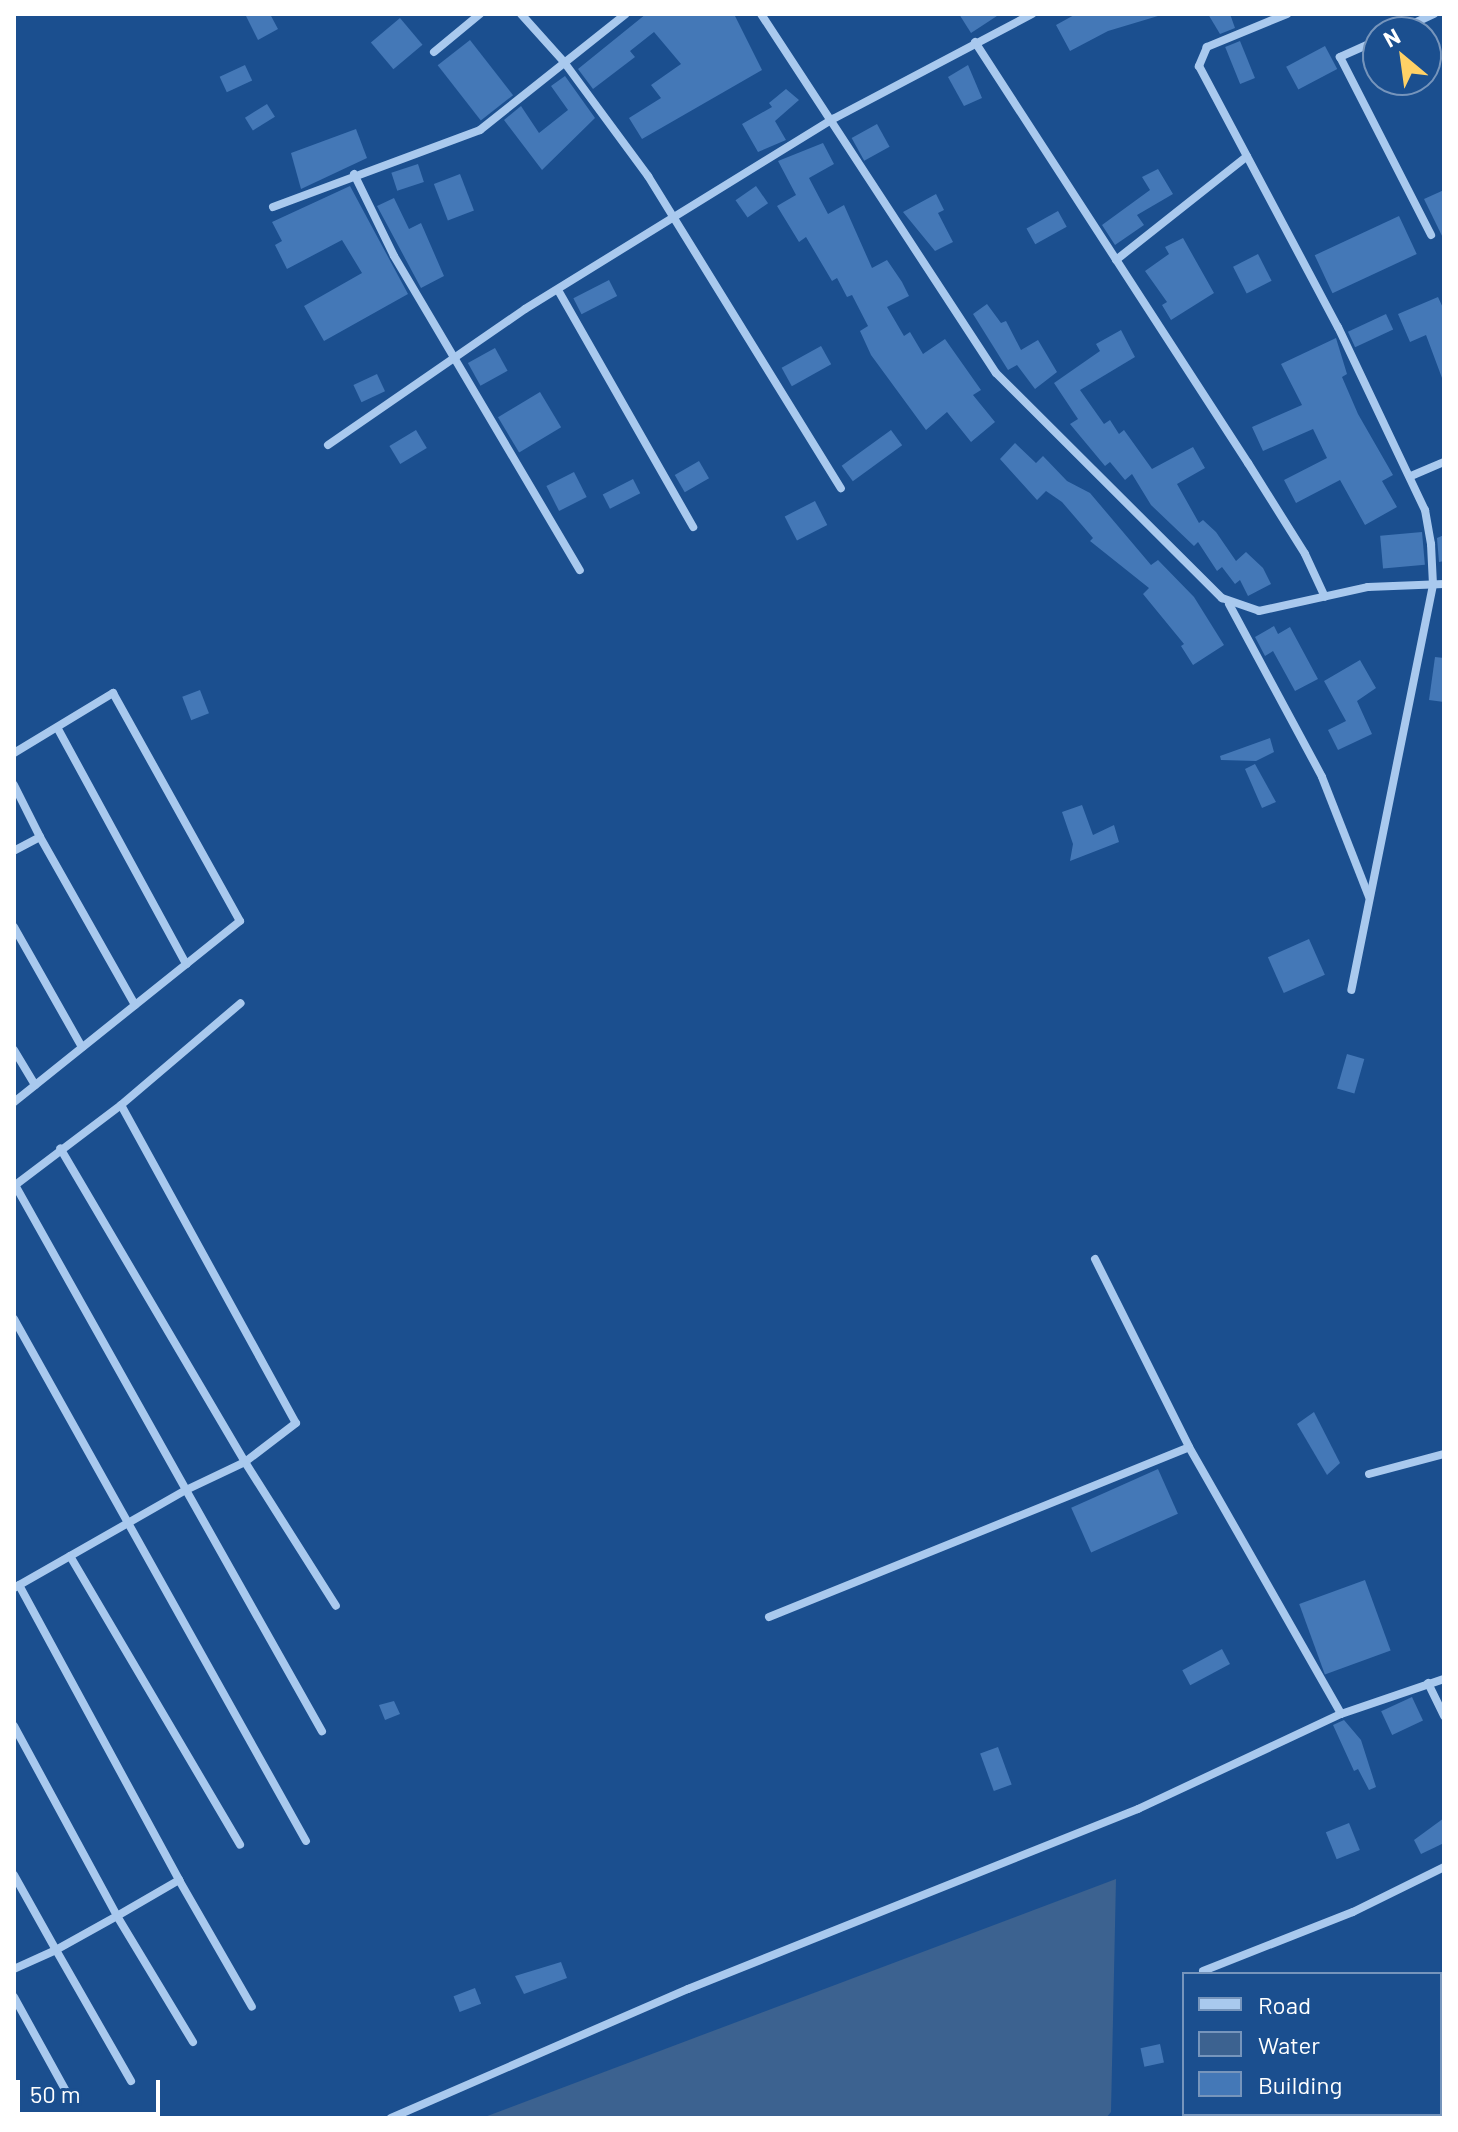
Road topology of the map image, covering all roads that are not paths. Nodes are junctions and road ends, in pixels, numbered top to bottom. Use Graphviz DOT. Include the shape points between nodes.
graph roads {
  1 [pos="480,14"];
  2 [pos="521,14"];
  3 [pos="626,14"];
  4 [pos="761,14"];
  5 [pos="1032,14"];
  6 [pos="1287,14"];
  7 [pos="975,42"];
  8 [pos="1362,47"];
  9 [pos="434,52"];
  10 [pos="564,62"];
  11 [pos="833,119"];
  12 [pos="1247,156"];
  13 [pos="354,174"];
  14 [pos="273,207"];
  15 [pos="674,219"];
  16 [pos="1431,235"];
  17 [pos="1116,260"];
  18 [pos="558,290"];
  19 [pos="455,356"];
  20 [pos="328,445"];
  21 [pos="1444,462"];
  22 [pos="1411,476"];
  23 [pos="841,488"];
  24 [pos="693,527"];
  25 [pos="580,570"];
  26 [pos="1444,584"];
  27 [pos="1433,585"];
  28 [pos="1325,597"];
  29 [pos="1229,604"];
  30 [pos="58,729"];
  31 [pos="14,753"];
  32 [pos="14,785"];
  33 [pos="40,837"];
  34 [pos="14,851"];
  35 [pos="1369,898"];
  36 [pos="14,927"];
  37 [pos="186,964"];
  38 [pos="1351,990"];
  39 [pos="241,1003"];
  40 [pos="135,1005"];
  41 [pos="82,1047"];
  42 [pos="14,1050"];
  43 [pos="35,1085"];
  44 [pos="14,1102"];
  45 [pos="121,1105"];
  46 [pos="60,1148"];
  47 [pos="15,1185"];
  48 [pos="1095,1259"];
  49 [pos="14,1319"];
  50 [pos="1189,1447"];
  51 [pos="1444,1454"];
  52 [pos="245,1462"];
  53 [pos="1369,1474"];
  54 [pos="186,1490"];
  55 [pos="128,1523"];
  56 [pos="70,1556"];
  57 [pos="16,1587"];
  58 [pos="336,1606"];
  59 [pos="769,1617"];
  60 [pos="1444,1679"];
  61 [pos="1428,1683"];
  62 [pos="1341,1714"];
  63 [pos="1444,1716"];
  64 [pos="14,1726"];
  65 [pos="322,1731"];
  66 [pos="306,1841"];
  67 [pos="240,1845"];
  68 [pos="1444,1867"];
  69 [pos="14,1875"];
  70 [pos="179,1880"];
  71 [pos="117,1916"];
  72 [pos="56,1950"];
  73 [pos="14,1969"];
  74 [pos="1203,1971"];
  75 [pos="14,1997"];
  76 [pos="252,2007"];
  77 [pos="193,2042"];
  78 [pos="131,2081"];
  79 [pos="68,2095"];
  80 [pos="391,2118"];
  1 -- 9 [label="street"];
  2 -- 10 [label="street"];
  3 -- 10 [label="street"];
  4 -- 11 [label="street"];
  5 -- 7 [label="street"];
  6 -- 12 [label="street" via="1199,55 1199,66"];
  7 -- 11 [label="street"];
  7 -- 17 [label="street"];
  8 -- 16 [label="street" via="1340,57"];
  10 -- 13 [label="street" via="480,130"];
  10 -- 15 [label="street"];
  11 -- 15 [label="street"];
  11 -- 29 [label="street" via="996,373"];
  12 -- 17 [label="street"];
  12 -- 22 [label="street"];
  13 -- 14 [label="street"];
  13 -- 19 [label="street" via="394,256"];
  15 -- 18 [label="street"];
  15 -- 23 [label="street"];
  17 -- 28 [label="street" via="1305,554"];
  18 -- 19 [label="street"];
  18 -- 24 [label="street"];
  19 -- 20 [label="street"];
  19 -- 25 [label="street"];
  21 -- 22 [label="street"];
  22 -- 27 [label="street" via="1425,510"];
  26 -- 27 [label="street"];
  27 -- 28 [label="street" via="1407,581"];
  27 -- 35 [label="street"];
  28 -- 29 [label="street" via="1259,611"];
  29 -- 35 [label="street" via="1322,777"];
  30 -- 31 [label="street"];
  30 -- 37 [label="street"];
  30 -- 37 [label="street" via="113,693 240,921"];
  32 -- 33 [label="street"];
  33 -- 34 [label="street"];
  33 -- 40 [label="street"];
  35 -- 38 [label="street"];
  36 -- 41 [label="street"];
  37 -- 40 [label="street"];
  39 -- 45 [label="street"];
  40 -- 41 [label="street"];
  41 -- 43 [label="street"];
  42 -- 43 [label="street"];
  43 -- 44 [label="street"];
  45 -- 46 [label="street"];
  45 -- 52 [label="street" via="296,1423"];
  46 -- 47 [label="street"];
  46 -- 52 [label="street"];
  47 -- 54 [label="street"];
  48 -- 50 [label="street"];
  49 -- 55 [label="street"];
  50 -- 59 [label="street"];
  50 -- 62 [label="street"];
  51 -- 53 [label="street"];
  52 -- 54 [label="street"];
  52 -- 58 [label="street"];
  54 -- 55 [label="street"];
  54 -- 65 [label="street"];
  55 -- 56 [label="street"];
  55 -- 66 [label="street"];
  56 -- 57 [label="street"];
  56 -- 67 [label="street"];
  57 -- 70 [label="street"];
  60 -- 61 [label="street"];
  61 -- 62 [label="street"];
  61 -- 63 [label="street"];
  62 -- 80 [label="street" via="1138,1809 688,1989"];
  64 -- 71 [label="street"];
  68 -- 74 [label="street" via="1353,1912"];
  69 -- 72 [label="street"];
  70 -- 71 [label="street"];
  70 -- 76 [label="street"];
  71 -- 72 [label="street"];
  71 -- 77 [label="street"];
  72 -- 73 [label="street"];
  72 -- 78 [label="street"];
  75 -- 79 [label="street"];
}
